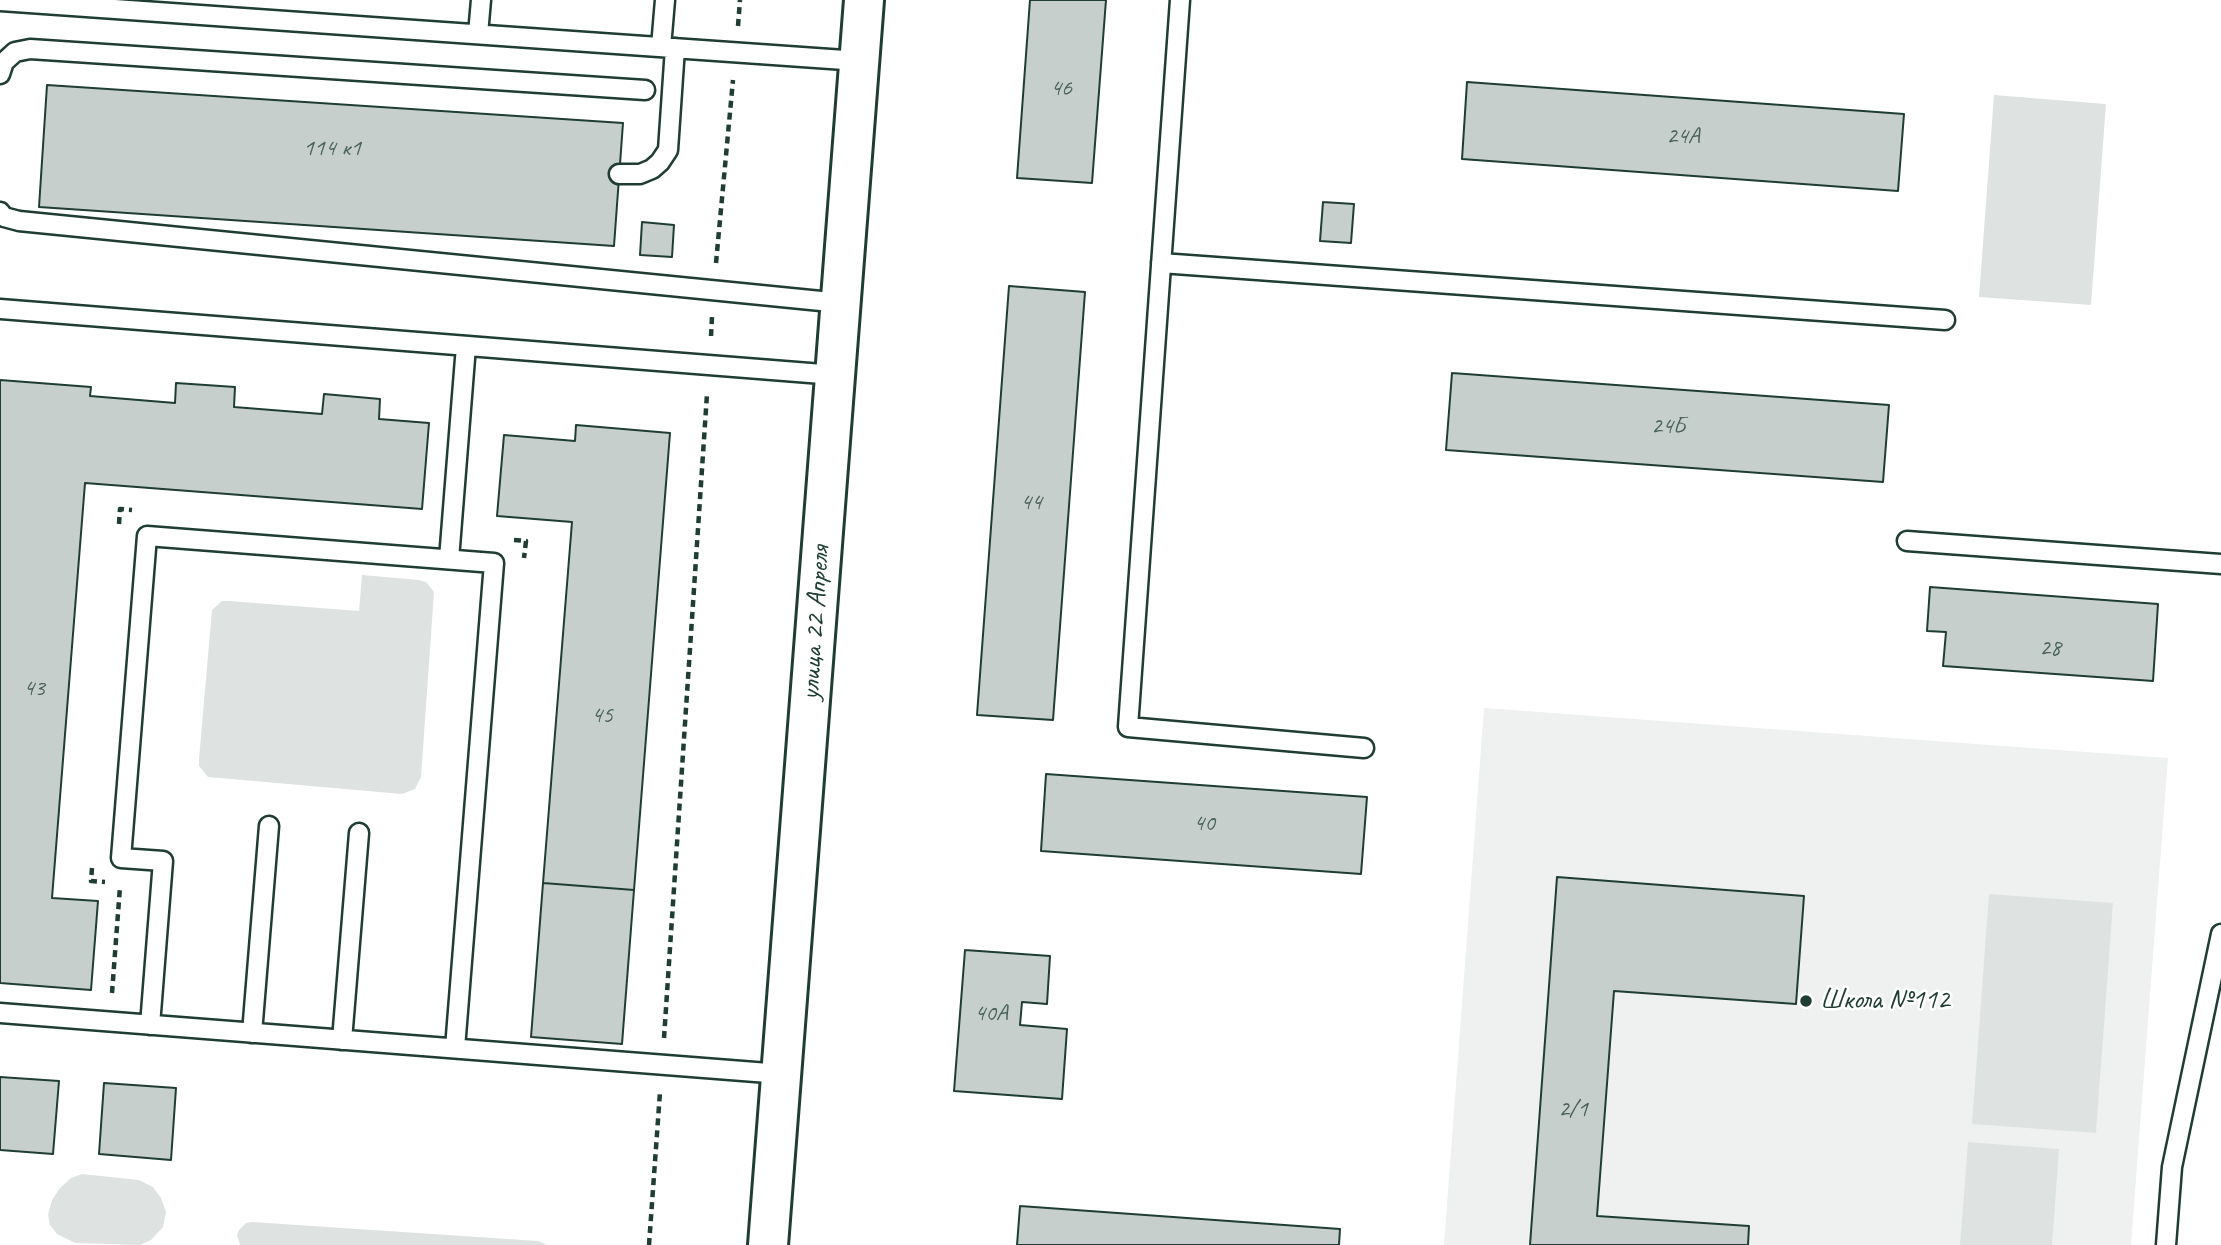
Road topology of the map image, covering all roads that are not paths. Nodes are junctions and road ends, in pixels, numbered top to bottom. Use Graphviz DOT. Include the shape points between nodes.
graph roads {
  1 [pos="481,0"];
  2 [pos="665,0"];
  3 [pos="864,0"];
  4 [pos="1180,0"];
  5 [pos="0,1"];
  6 [pos="196,7"];
  7 [pos="478,34"];
  8 [pos="668,47"];
  9 [pos="859,61"];
  10 [pos="0,74"];
  11 [pos="645,90"];
  12 [pos="619,174"];
  13 [pos="0,212"];
  14 [pos="1161,263"];
  15 [pos="841,303"];
  16 [pos="0,309"];
  17 [pos="1945,320"];
  18 [pos="466,346"];
  19 [pos="835,375"];
  20 [pos="1906,541"];
  21 [pos="449,559"];
  22 [pos="2221,564"];
  23 [pos="1364,748"];
  24 [pos="269,826"];
  25 [pos="359,833"];
  26 [pos="2221,934"];
  27 [pos="0,1013"];
  28 [pos="150,1025"];
  29 [pos="252,1033"];
  30 [pos="342,1040"];
  31 [pos="455,1048"];
  32 [pos="781,1074"];
  33 [pos="768,1245"];
  34 [pos="2166,1245"];
  1 -- 7 [label="lane"];
  2 -- 8 [label="lane"];
  3 -- 9 [label="main road, улица 22 Апреля"];
  4 -- 14 [label="lane"];
  5 -- 6 [label="lane"];
  6 -- 7 [label="lane"];
  7 -- 8 [label="lane"];
  8 -- 9 [label="lane"];
  8 -- 12 [label="lane" via="668,150 652,169"];
  9 -- 15 [label="main road, улица 22 Апреля"];
  10 -- 11 [label="lane" via="15,52 30,49"];
  13 -- 15 [label="lane" via="19,221"];
  14 -- 17 [label="lane"];
  14 -- 23 [label="lane" via="1128,727"];
  15 -- 19 [label="main road, улица 22 Апреля"];
  16 -- 18 [label="lane"];
  18 -- 19 [label="lane"];
  18 -- 21 [label="lane"];
  19 -- 32 [label="main road, улица 22 Апреля"];
  20 -- 22 [label="lane"];
  21 -- 28 [label="lane" via="147,536 121,858 163,862"];
  21 -- 31 [label="lane" via="494,563"];
  24 -- 29 [label="lane"];
  25 -- 30 [label="lane"];
  26 -- 34 [label="lane" via="2172,1167"];
  27 -- 28 [label="lane"];
  28 -- 29 [label="lane"];
  29 -- 30 [label="lane"];
  30 -- 31 [label="lane"];
  31 -- 32 [label="lane"];
  32 -- 33 [label="main road, улица 22 Апреля"];
}
